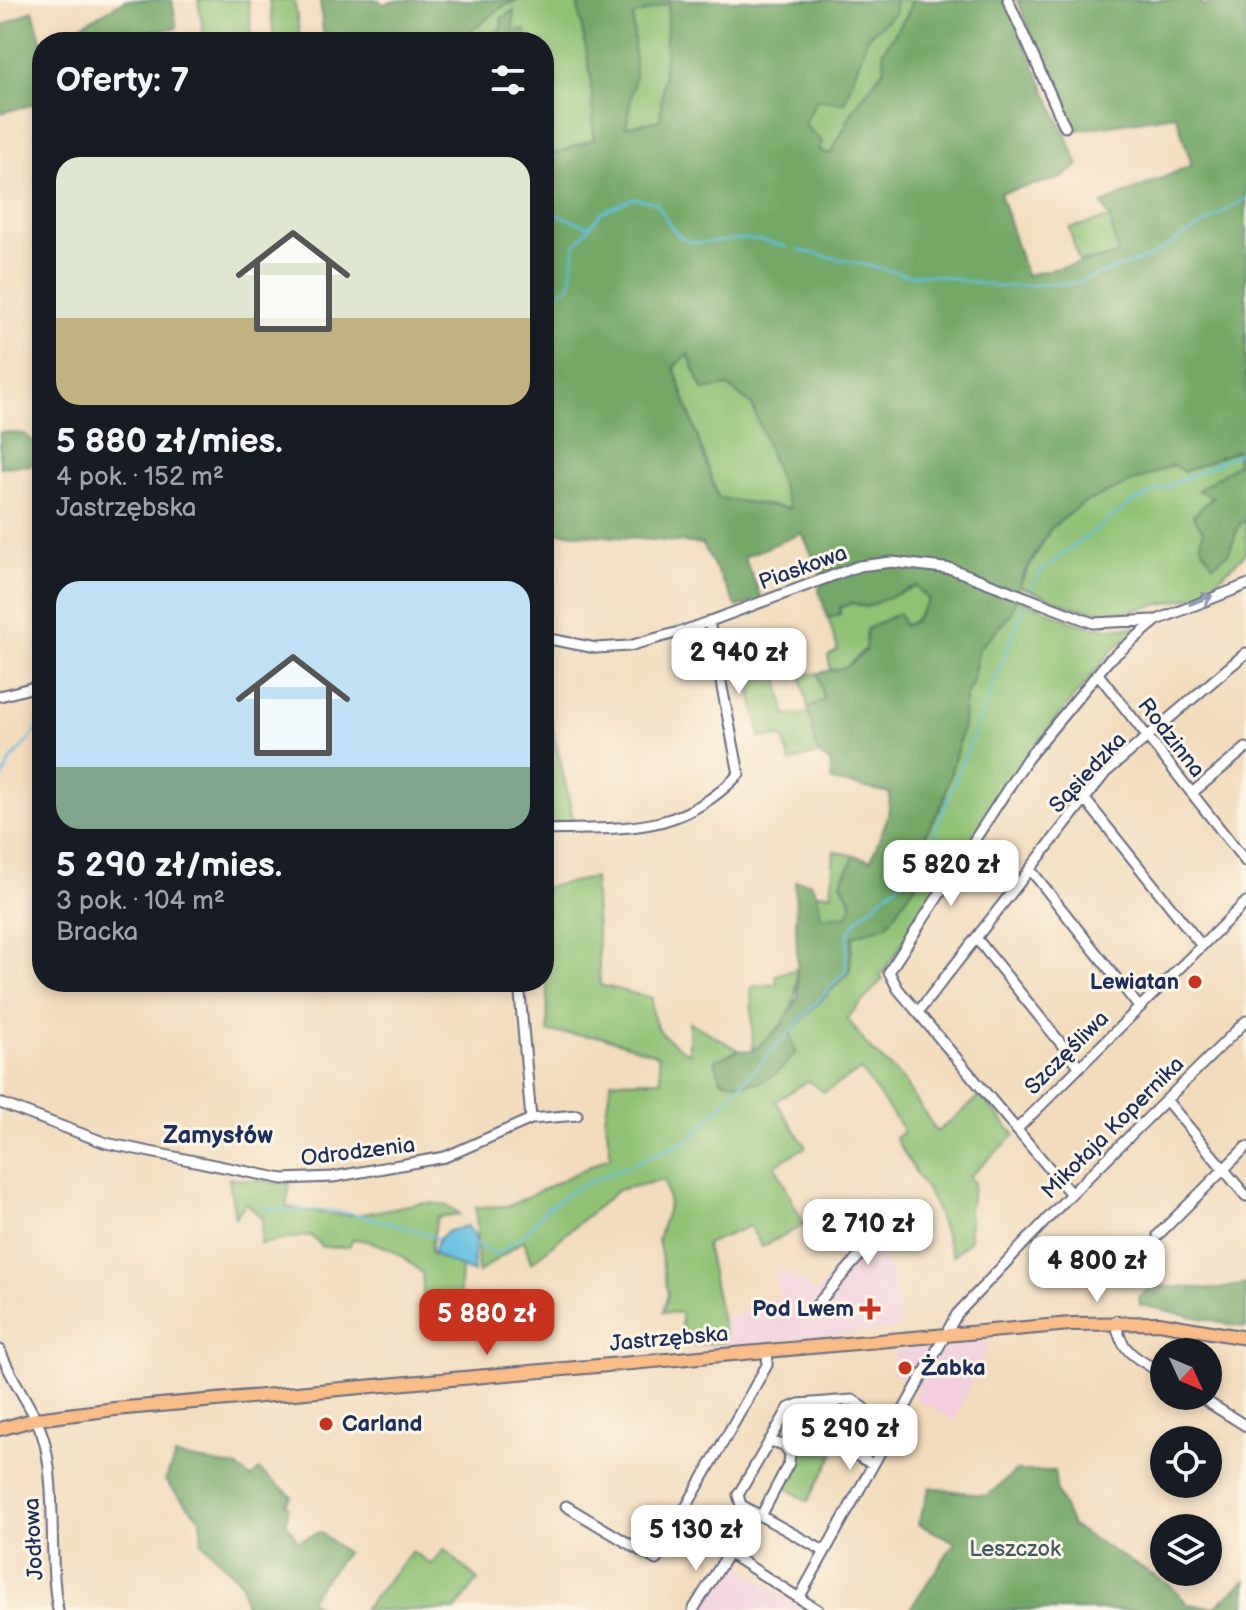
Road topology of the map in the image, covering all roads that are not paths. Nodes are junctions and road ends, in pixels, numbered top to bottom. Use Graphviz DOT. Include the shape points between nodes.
graph roads {
  1 [pos="1008,0"];
  2 [pos="1065,127"];
  3 [pos="1246,585"];
  4 [pos="1157,620"];
  5 [pos="709,621"];
  6 [pos="554,640"];
  7 [pos="1246,653"];
  8 [pos="1098,674"];
  9 [pos="32,688"];
  10 [pos="0,696"];
  11 [pos="1147,736"];
  12 [pos="1246,748"];
  13 [pos="1192,793"];
  14 [pos="1084,798"];
  15 [pos="554,830"];
  16 [pos="1246,862"];
  17 [pos="1030,869"];
  18 [pos="1246,902"];
  19 [pos="977,939"];
  20 [pos="1202,946"];
  21 [pos="520,992"];
  22 [pos="1139,1007"];
  23 [pos="918,1012"];
  24 [pos="1246,1021"];
  25 [pos="1079,1066"];
  26 [pos="1166,1100"];
  27 [pos="0,1103"];
  28 [pos="577,1115"];
  29 [pos="531,1119"];
  30 [pos="1017,1129"];
  31 [pos="1246,1147"];
  32 [pos="1221,1170"];
  33 [pos="1071,1194"];
  34 [pos="1246,1196"];
  35 [pos="900,1209"];
  36 [pos="1158,1235"];
  37 [pos="814,1308"];
  38 [pos="1116,1321"];
  39 [pos="945,1335"];
  40 [pos="1246,1338"];
  41 [pos="0,1350"];
  42 [pos="768,1351"];
  43 [pos="1150,1366"];
  44 [pos="835,1401"];
  45 [pos="1220,1410"];
  46 [pos="36,1419"];
  47 [pos="1246,1426"];
  48 [pos="0,1429"];
  49 [pos="769,1441"];
  50 [pos="784,1445"];
  51 [pos="843,1446"];
  52 [pos="873,1464"];
  53 [pos="566,1506"];
  54 [pos="761,1516"];
  55 [pos="678,1521"];
  56 [pos="824,1551"];
  57 [pos="728,1554"];
  58 [pos="799,1598"];
  59 [pos="58,1610"];
  60 [pos="693,1610"];
  61 [pos="818,1610"];
  1 -- 2 [label="street"];
  4 -- 3 [label="street, one-way"];
  4 -- 5 [label="street, Piaskowa" via="1081,620 952,569 892,562 859,566"];
  4 -- 8 [label="street"];
  5 -- 6 [label="street, Piaskowa" via="629,646 596,648"];
  5 -- 15 [label="street" via="739,774 696,808 652,827"];
  7 -- 11 [label="street, Sąsiedzka"];
  8 -- 11 [label="street, Rodzinna"];
  8 -- 23 [label="street" via="1027,759 895,959 889,972 892,981"];
  9 -- 10 [label="street"];
  11 -- 13 [label="street, Rodzinna"];
  11 -- 14 [label="street, Sąsiedzka"];
  12 -- 13 [label="street"];
  13 -- 16 [label="street, Rodzinna"];
  14 -- 17 [label="street, Sąsiedzka"];
  14 -- 20 [label="street"];
  17 -- 19 [label="street, Sąsiedzka"];
  17 -- 22 [label="street"];
  18 -- 20 [label="street, Szczęśliwa"];
  19 -- 23 [label="street, Sąsiedzka"];
  19 -- 25 [label="street"];
  20 -- 22 [label="street, Szczęśliwa"];
  21 -- 29 [label="street"];
  22 -- 25 [label="street, Szczęśliwa"];
  23 -- 30 [label="street"];
  24 -- 26 [label="street, Mikołaja Kopernika"];
  25 -- 30 [label="street, Szczęśliwa"];
  26 -- 32 [label="street"];
  26 -- 33 [label="street, Mikołaja Kopernika"];
  27 -- 29 [label="street, Odrodzenia" via="106,1143 283,1179 333,1177 445,1157"];
  28 -- 29 [label="street, Odrodzenia"];
  30 -- 33 [label="street"];
  31 -- 32 [label="street"];
  32 -- 34 [label="street"];
  32 -- 36 [label="street"];
  33 -- 39 [label="street, Mikołaja Kopernika" via="973,1295"];
  35 -- 37 [label="street"];
  38 -- 39 [label="main road, Jastrzębska"];
  38 -- 40 [label="main road, Jastrzębska" via="1187,1326"];
  38 -- 43 [label="street" via="1130,1355"];
  39 -- 42 [label="main road, Jastrzębska"];
  39 -- 52 [label="street, Mikołaja Kopernika"];
  41 -- 46 [label="street, Jodłowa"];
  42 -- 46 [label="main road, Jastrzębska"];
  42 -- 55 [label="street" via="767,1365"];
  44 -- 49 [label="street" via="789,1408"];
  44 -- 51 [label="street"];
  44 -- 51 [label="street" via="853,1400 865,1413"];
  45 -- 47 [label="street"];
  46 -- 48 [label="main road, Jastrzębska"];
  46 -- 59 [label="street, Jodłowa" via="45,1448"];
  49 -- 50 [label="street"];
  49 -- 54 [label="street" via="738,1495 741,1505"];
  50 -- 51 [label="street"];
  50 -- 54 [label="street" via="789,1463"];
  51 -- 52 [label="street"];
  52 -- 56 [label="street, Mikołaja Kopernika"];
  53 -- 55 [label="street" via="656,1560"];
  54 -- 56 [label="street"];
  55 -- 57 [label="street"];
  56 -- 58 [label="street, Mikołaja Kopernika"];
  57 -- 58 [label="street"];
  57 -- 60 [label="street"];
  58 -- 61 [label="street"];
}
